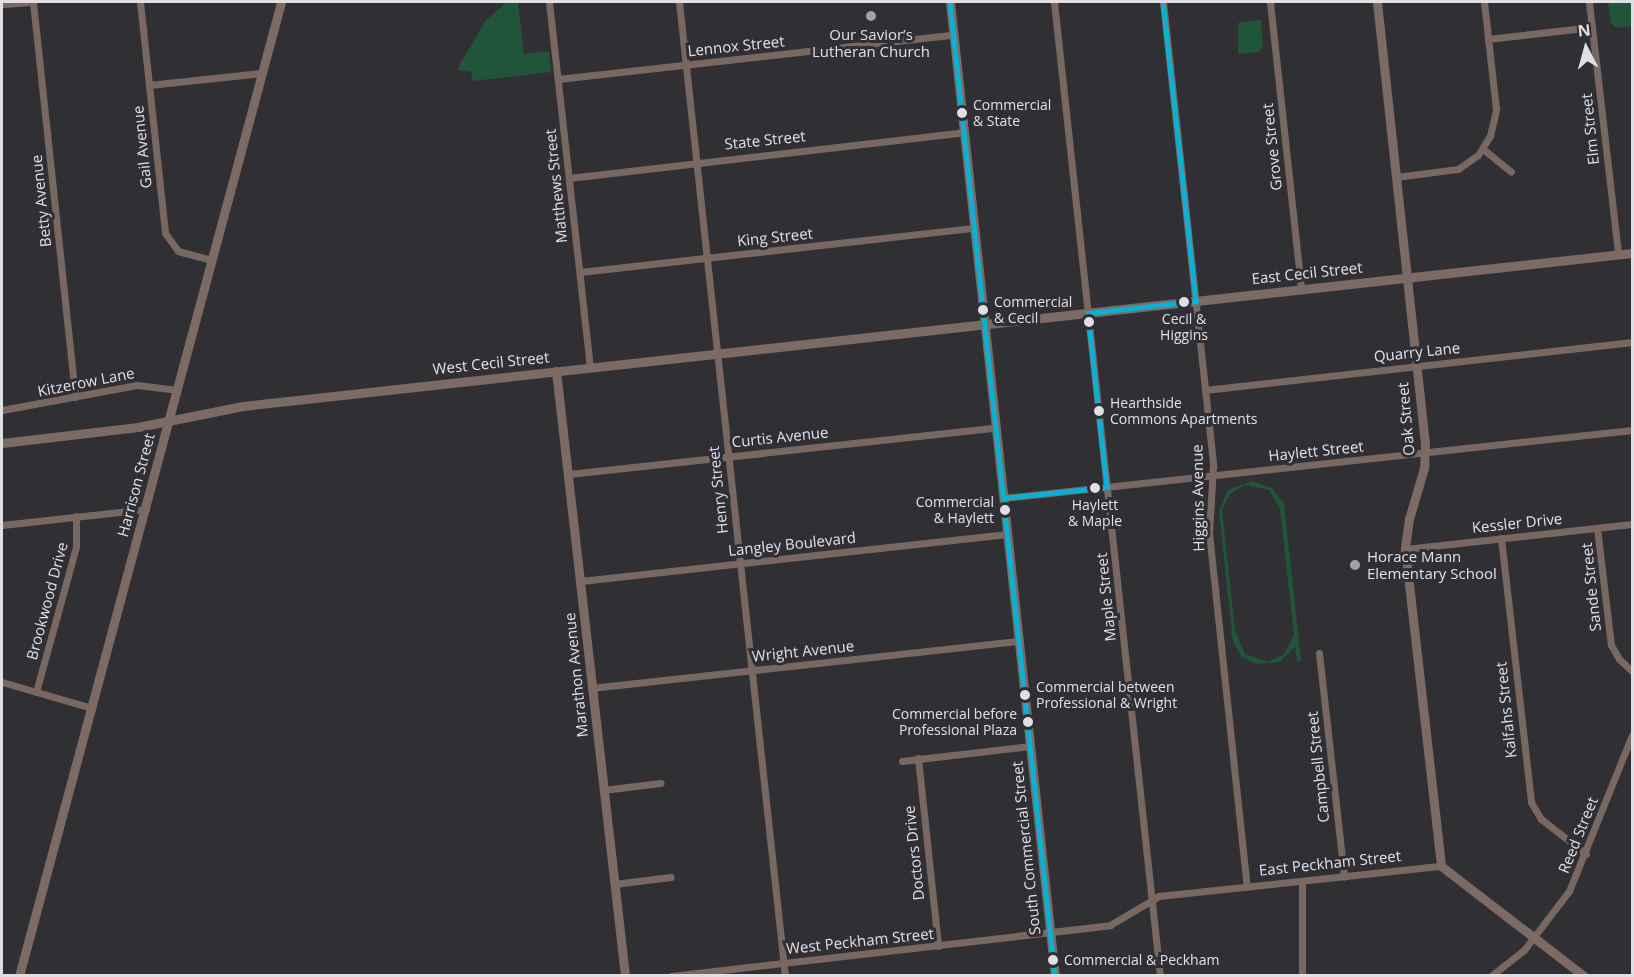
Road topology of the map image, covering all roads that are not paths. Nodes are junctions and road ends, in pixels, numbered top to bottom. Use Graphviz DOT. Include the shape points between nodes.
graph roads {
  1 [pos="28,2"];
  2 [pos="33,2"];
  3 [pos="140,2"];
  4 [pos="281,2"];
  5 [pos="549,2"];
  6 [pos="679,2"];
  7 [pos="950,2"];
  8 [pos="1054,2"];
  9 [pos="1163,2"];
  10 [pos="1270,2"];
  11 [pos="1377,2"];
  12 [pos="1484,2"];
  13 [pos="1589,2"];
  14 [pos="2,4"];
  15 [pos="1592,27"];
  16 [pos="953,35"];
  17 [pos="1488,39"];
  18 [pos="686,66"];
  19 [pos="262,73"];
  20 [pos="558,79"];
  21 [pos="148,85"];
  22 [pos="964,132"];
  23 [pos="1483,149"];
  24 [pos="696,161"];
  25 [pos="1511,172"];
  26 [pos="1396,177"];
  27 [pos="569,178"];
  28 [pos="974,228"];
  29 [pos="1632,253"];
  30 [pos="1618,254"];
  31 [pos="707,258"];
  32 [pos="211,260"];
  33 [pos="580,272"];
  34 [pos="1407,278"];
  35 [pos="1301,289"];
  36 [pos="1196,301"];
  37 [pos="1088,313"];
  38 [pos="985,324"];
  39 [pos="1632,342"];
  40 [pos="716,353"];
  41 [pos="1416,365"];
  42 [pos="590,367"];
  43 [pos="556,371"];
  44 [pos="176,390"];
  45 [pos="1205,390"];
  46 [pos="75,397"];
  47 [pos="2,410"];
  48 [pos="995,428"];
  49 [pos="1632,430"];
  50 [pos="2,443"];
  51 [pos="1425,452"];
  52 [pos="728,456"];
  53 [pos="569,474"];
  54 [pos="1213,476"];
  55 [pos="1107,487"];
  56 [pos="1003,498"];
  57 [pos="146,509"];
  58 [pos="76,516"];
  59 [pos="1632,524"];
  60 [pos="2,525"];
  61 [pos="1597,528"];
  62 [pos="1007,534"];
  63 [pos="1501,538"];
  64 [pos="1405,549"];
  65 [pos="740,563"];
  66 [pos="581,581"];
  67 [pos="1019,641"];
  68 [pos="1319,653"];
  69 [pos="751,670"];
  70 [pos="1632,671"];
  71 [pos="2,682"];
  72 [pos="591,688"];
  73 [pos="36,692"];
  74 [pos="92,708"];
  75 [pos="1632,735"];
  76 [pos="1030,746"];
  77 [pos="918,758"];
  78 [pos="902,760"];
  79 [pos="661,783"];
  80 [pos="603,790"];
  81 [pos="1586,854"];
  82 [pos="1441,866"];
  83 [pos="671,877"];
  84 [pos="1344,877"];
  85 [pos="1302,881"];
  86 [pos="614,884"];
  87 [pos="1247,887"];
  88 [pos="1152,899"];
  89 [pos="1051,932"];
  90 [pos="1534,937"];
  91 [pos="938,946"];
  92 [pos="784,963"];
  93 [pos="19,975"];
  94 [pos="625,975"];
  95 [pos="671,975"];
  96 [pos="785,975"];
  97 [pos="1055,975"];
  98 [pos="1160,975"];
  99 [pos="1302,975"];
  100 [pos="1491,975"];
  101 [pos="1584,975"];
  1 -- 14 [label="street"];
  2 -- 46 [label="street, Betty Avenue"];
  3 -- 21 [label="street, Gail Avenue"];
  4 -- 19 [label="main road, Harrison Street"];
  5 -- 20 [label="street, Matthews Street"];
  6 -- 18 [label="street, Henry Street"];
  7 -- 16 [label="main road, South Commercial Street"];
  8 -- 37 [label="street, Maple Street"];
  9 -- 36 [label="street, Higgins Avenue"];
  10 -- 35 [label="street, Grove Street"];
  11 -- 26 [label="main road, Oak Street"];
  12 -- 17 [label="street"];
  13 -- 15 [label="street, Elm Street"];
  15 -- 17 [label="street"];
  15 -- 30 [label="street, Elm Street"];
  16 -- 18 [label="street, Lennox Street"];
  16 -- 22 [label="main road, South Commercial Street"];
  17 -- 23 [label="street" via="1495,116"];
  18 -- 20 [label="street, Lennox Street"];
  18 -- 24 [label="street, Henry Street"];
  19 -- 21 [label="street"];
  19 -- 32 [label="main road, Harrison Street"];
  20 -- 27 [label="street, Matthews Street"];
  21 -- 32 [label="street, Gail Avenue" via="167,239 178,251"];
  22 -- 24 [label="street, State Street"];
  22 -- 28 [label="main road, South Commercial Street"];
  23 -- 25 [label="street"];
  23 -- 26 [label="street" via="1452,171"];
  24 -- 27 [label="street, State Street"];
  24 -- 31 [label="street, Henry Street"];
  26 -- 34 [label="main road, Oak Street"];
  27 -- 33 [label="street, Matthews Street"];
  28 -- 31 [label="street, King Street"];
  28 -- 38 [label="main road, South Commercial Street"];
  29 -- 30 [label="main road, East Cecil Street"];
  30 -- 34 [label="main road, East Cecil Street"];
  31 -- 33 [label="street, King Street"];
  31 -- 40 [label="street, Henry Street"];
  32 -- 44 [label="main road, Harrison Street"];
  33 -- 42 [label="street, Matthews Street"];
  34 -- 35 [label="main road, East Cecil Street"];
  34 -- 41 [label="main road, Oak Street"];
  35 -- 36 [label="main road, East Cecil Street"];
  36 -- 37 [label="main road, East Cecil Street"];
  36 -- 45 [label="street, Higgins Avenue"];
  37 -- 38 [label="main road, East Cecil Street"];
  37 -- 55 [label="street, Maple Street"];
  38 -- 40 [label="main road, West Cecil Street"];
  38 -- 48 [label="main road, South Commercial Street"];
  39 -- 41 [label="street, Quarry Lane"];
  40 -- 42 [label="main road, West Cecil Street"];
  40 -- 52 [label="street, Henry Street"];
  41 -- 45 [label="street, Quarry Lane"];
  41 -- 51 [label="main road, Oak Street"];
  42 -- 43 [label="main road, West Cecil Street"];
  43 -- 50 [label="main road, West Cecil Street, bridge" via="243,406 138,427"];
  43 -- 53 [label="main road, Marathon Avenue"];
  44 -- 46 [label="street, Kitzerow Lane" via="137,385"];
  44 -- 57 [label="main road, Harrison Street"];
  45 -- 54 [label="street, Higgins Avenue"];
  46 -- 47 [label="street, Kitzerow Lane"];
  48 -- 52 [label="street, Curtis Avenue"];
  48 -- 56 [label="main road, South Commercial Street"];
  49 -- 51 [label="street, Haylett Street"];
  51 -- 54 [label="street, Haylett Street"];
  51 -- 64 [label="main road, Oak Street"];
  52 -- 53 [label="street, Curtis Avenue"];
  52 -- 65 [label="street, Henry Street"];
  53 -- 66 [label="main road, Marathon Avenue"];
  54 -- 55 [label="street, Haylett Street"];
  54 -- 87 [label="street, Higgins Avenue" via="1209,533"];
  55 -- 56 [label="street, Haylett Street"];
  55 -- 88 [label="street, Maple Street"];
  56 -- 62 [label="main road, South Commercial Street"];
  57 -- 58 [label="street"];
  57 -- 74 [label="main road, Harrison Street"];
  58 -- 60 [label="street"];
  58 -- 73 [label="street, Brookwood Drive" via="76,547"];
  59 -- 61 [label="street, Kessler Drive"];
  61 -- 63 [label="street, Kessler Drive"];
  61 -- 70 [label="street, Sande Street" via="1611,645"];
  62 -- 65 [label="street, Langley Boulevard"];
  62 -- 67 [label="main road, South Commercial Street"];
  63 -- 64 [label="street, Kessler Drive"];
  63 -- 81 [label="street, Kalfahs Street" via="1532,802 1541,819"];
  64 -- 82 [label="main road, Oak Street"];
  65 -- 66 [label="street, Langley Boulevard"];
  65 -- 69 [label="street, Henry Street"];
  66 -- 72 [label="main road, Marathon Avenue"];
  67 -- 69 [label="street, Wright Avenue"];
  67 -- 76 [label="main road, South Commercial Street"];
  68 -- 84 [label="street, Campbell Street"];
  69 -- 72 [label="street, Wright Avenue"];
  69 -- 92 [label="street, Henry Street"];
  71 -- 73 [label="street"];
  72 -- 80 [label="main road, Marathon Avenue"];
  73 -- 74 [label="street"];
  74 -- 93 [label="main road, Harrison Street"];
  75 -- 81 [label="street, Reed Street"];
  76 -- 77 [label="street"];
  76 -- 89 [label="main road, South Commercial Street"];
  77 -- 78 [label="street"];
  77 -- 91 [label="street, Doctors Drive"];
  79 -- 80 [label="street"];
  80 -- 86 [label="main road, Marathon Avenue"];
  81 -- 90 [label="street, Reed Street" via="1569,891"];
  82 -- 84 [label="street, East Peckham Street"];
  82 -- 90 [label="main road"];
  83 -- 86 [label="street"];
  84 -- 85 [label="street, East Peckham Street"];
  85 -- 87 [label="street, East Peckham Street"];
  85 -- 99 [label="street"];
  86 -- 94 [label="main road, Marathon Avenue"];
  87 -- 88 [label="street, East Peckham Street"];
  88 -- 89 [label="street, East Peckham Street" via="1110,925"];
  88 -- 98 [label="street, Maple Street"];
  89 -- 91 [label="street, West Peckham Street"];
  89 -- 97 [label="main road, South Commercial Street"];
  90 -- 100 [label="street, Reed Street" via="1514,959"];
  90 -- 101 [label="main road"];
  91 -- 92 [label="street, West Peckham Street"];
  92 -- 95 [label="street, West Peckham Street"];
  92 -- 96 [label="street, Henry Street"];
}
